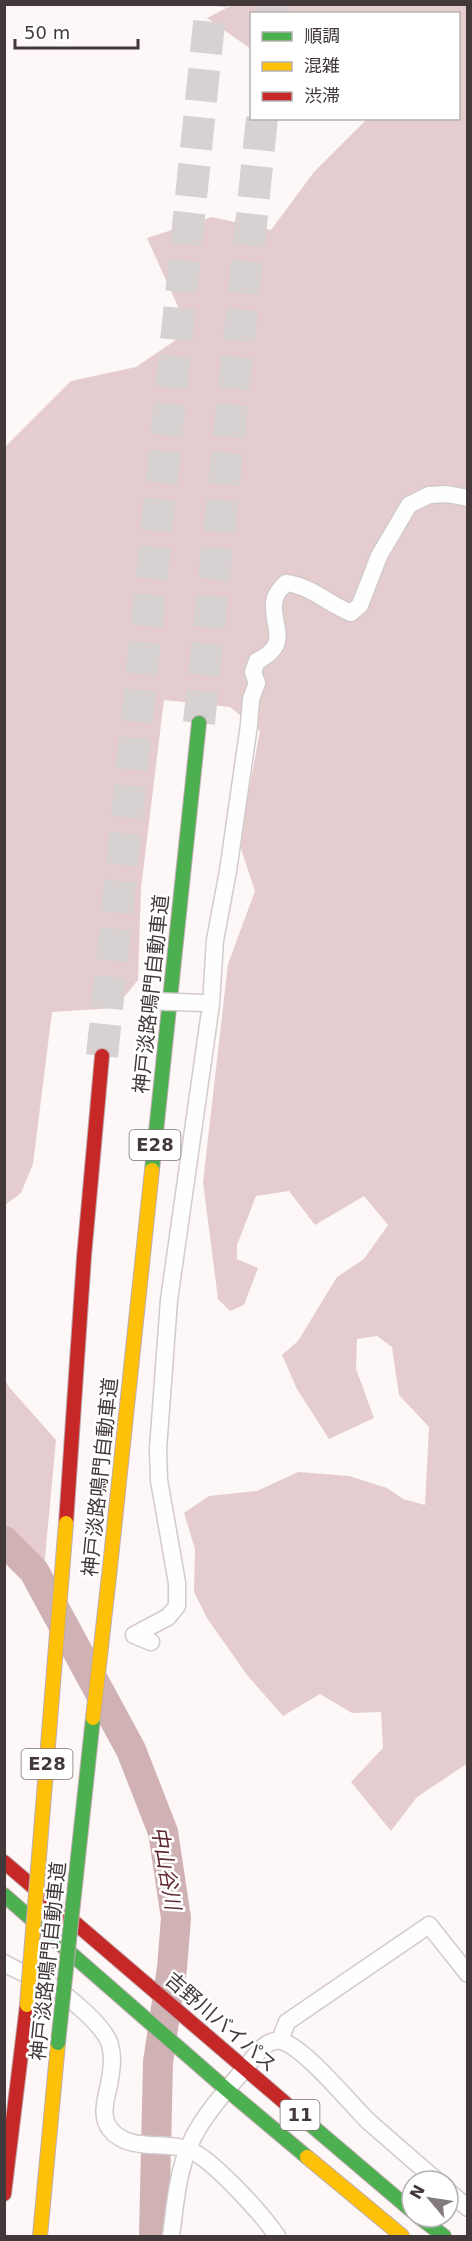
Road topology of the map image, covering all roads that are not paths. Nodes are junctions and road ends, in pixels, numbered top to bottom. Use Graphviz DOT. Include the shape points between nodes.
graph roads {
  1 [pos="468,498"];
  2 [pos="199,723"];
  3 [pos="149,1000"];
  4 [pos="207,1004"];
  5 [pos="102,1056"];
  6 [pos="151,1642"];
  7 [pos="4,1862"];
  8 [pos="4,1895"];
  9 [pos="4,1963"];
  10 [pos="468,1974"];
  11 [pos="280,2040"];
  12 [pos="245,2068"];
  13 [pos="226,2089"];
  14 [pos="181,2148"];
  15 [pos="423,2169"];
  16 [pos="44,2180"];
  17 [pos="4,2194"];
  18 [pos="400,2201"];
  19 [pos="40,2236"];
  20 [pos="45,2236"];
  21 [pos="171,2236"];
  22 [pos="277,2236"];
  23 [pos="402,2236"];
  1 -- 4 [label="street" via="429,495 409,505 379,556 360,605 351,613 298,584 286,583 278,591 274,603 279,632 275,644 253,672 257,683 251,699"];
  2 -- 16 [label="highway, 神戸淡路鳴門自動車道 / E28, bridge"];
  3 -- 4 [label="street, bridge"];
  4 -- 6 [label="street" via="173,1267 158,1449 177,1606 168,1617 134,1635"];
  5 -- 17 [label="highway, 神戸淡路鳴門自動車道 / E28, bridge" via="27,2005"];
  7 -- 12 [label="highway, 吉野川バイパス / 11"];
  8 -- 13 [label="highway, 11"];
  9 -- 14 [label="street" via="51,1986 102,2028 110,2044 112,2068 104,2115 110,2128 121,2139 133,2143"];
  10 -- 11 [label="street" via="429,1925 287,2022"];
  11 -- 12 [label="street" via="260,2050"];
  11 -- 15 [label="street" via="302,2053"];
  12 -- 13 [label="street"];
  12 -- 18 [label="highway, 吉野川バイパス / 11"];
  13 -- 14 [label="street"];
  13 -- 23 [label="highway, 11"];
  14 -- 21 [label="street"];
  14 -- 22 [label="street" via="203,2156 265,2218"];
  16 -- 19 [label="highway, 神戸淡路鳴門自動車道 / E28"];
  16 -- 20 [label="highway"];
}
